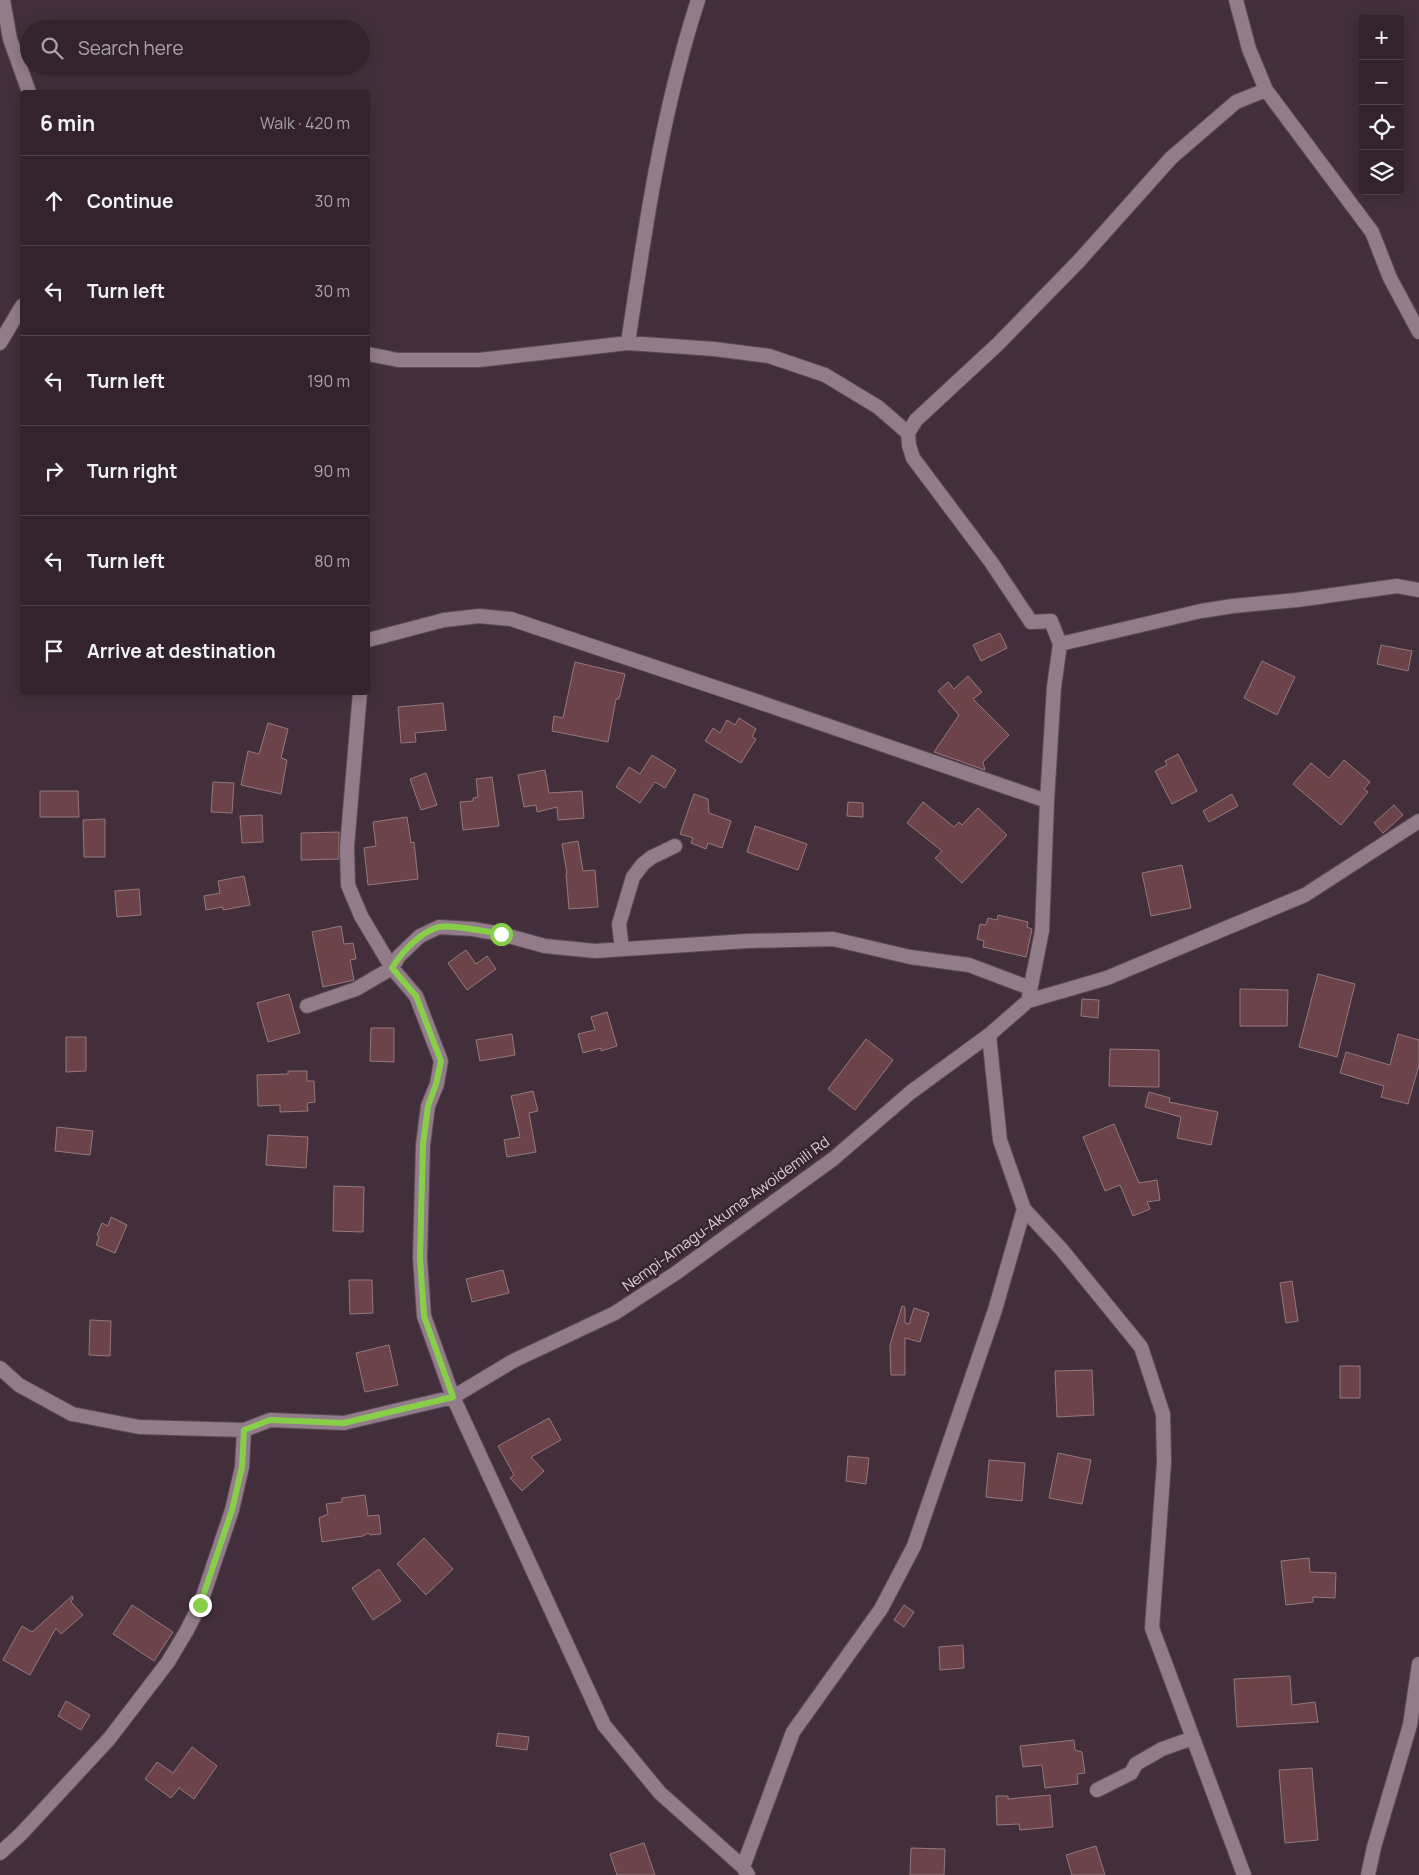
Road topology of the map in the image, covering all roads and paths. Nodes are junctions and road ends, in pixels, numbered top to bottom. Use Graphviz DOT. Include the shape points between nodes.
graph roads {
  1 [pos="3,0"];
  2 [pos="698,0"];
  3 [pos="1236,0"];
  4 [pos="20,66"];
  5 [pos="23,75"];
  6 [pos="28,90"];
  7 [pos="1266,90"];
  8 [pos="20,309"];
  9 [pos="1419,332"];
  10 [pos="628,343"];
  11 [pos="0,344"];
  12 [pos="370,354"];
  13 [pos="908,432"];
  14 [pos="1419,590"];
  15 [pos="370,639"];
  16 [pos="1060,644"];
  17 [pos="360,695"];
  18 [pos="1046,801"];
  19 [pos="1419,820"];
  20 [pos="675,846"];
  21 [pos="622,949"];
  22 [pos="392,968"];
  23 [pos="1029,994"];
  24 [pos="307,1006"];
  25 [pos="989,1035"];
  26 [pos="1024,1209"];
  27 [pos="0,1368"];
  28 [pos="453,1397"];
  29 [pos="244,1430"];
  30 [pos="1419,1664"];
  31 [pos="1193,1738"];
  32 [pos="1097,1790"];
  33 [pos="0,1853"];
  34 [pos="745,1871"];
  35 [pos="1244,1875"];
  36 [pos="1368,1875"];
  1 -- 4 [label="street" via="10,38"];
  2 -- 10 [label="street" via="682,50 662,142"];
  3 -- 7 [label="street" via="1249,49"];
  5 -- 6 [label="street"];
  7 -- 9 [label="street" via="1372,232 1390,278"];
  7 -- 13 [label="street" via="1236,102 1171,158 1078,262 998,344 916,420"];
  8 -- 11 [label="street"];
  10 -- 12 [label="street" via="479,360 398,360"];
  10 -- 13 [label="street" via="714,348 769,356 825,375 878,407"];
  13 -- 16 [label="street" via="913,458 928,479 1032,622 1051,621"];
  14 -- 16 [label="street" via="1397,586 1200,610"];
  15 -- 18 [label="street" via="444,620 479,616 511,619"];
  16 -- 18 [label="street"];
  17 -- 22 [label="street" via="347,847 348,885 361,916"];
  18 -- 23 [label="street" via="1042,931"];
  19 -- 23 [label="street, Nempi-Amagu-Akuma-Awoidemili Rd" via="1305,895 1106,978"];
  20 -- 21 [label="street" via="652,857 633,877 619,924"];
  21 -- 22 [label="street" via="595,951 545,946 501,934 439,927 420,936 399,956"];
  21 -- 23 [label="street" via="748,940 833,939 910,957 969,965"];
  22 -- 24 [label="street" via="356,989"];
  22 -- 28 [label="street" via="416,996 441,1061 428,1106 423,1144 420,1258 424,1316"];
  23 -- 25 [label="street, Nempi-Amagu-Akuma-Awoidemili Rd"];
  25 -- 26 [label="street" via="1000,1140"];
  25 -- 28 [label="street, Nempi-Amagu-Akuma-Awoidemili Rd" via="911,1092 833,1159 676,1273 615,1313 513,1361"];
  26 -- 31 [label="street" via="1062,1250 1140,1347 1163,1414 1164,1463 1152,1628"];
  26 -- 34 [label="street" via="995,1310 914,1546 881,1610 793,1732"];
  27 -- 29 [label="street, Nempi-Amagu-Akuma-Awoidemili Rd" via="19,1385 72,1414 139,1427"];
  28 -- 29 [label="street, Nempi-Amagu-Akuma-Awoidemili Rd" via="344,1423 270,1420"];
  28 -- 34 [label="street" via="604,1725 660,1793"];
  29 -- 33 [label="street" via="242,1467 232,1510 200,1605 186,1632 168,1662 109,1739"];
  30 -- 36 [label="street" via="1410,1725"];
  31 -- 32 [label="street" via="1162,1749 1136,1764 1131,1774"];
  31 -- 35 [label="street"];
}
